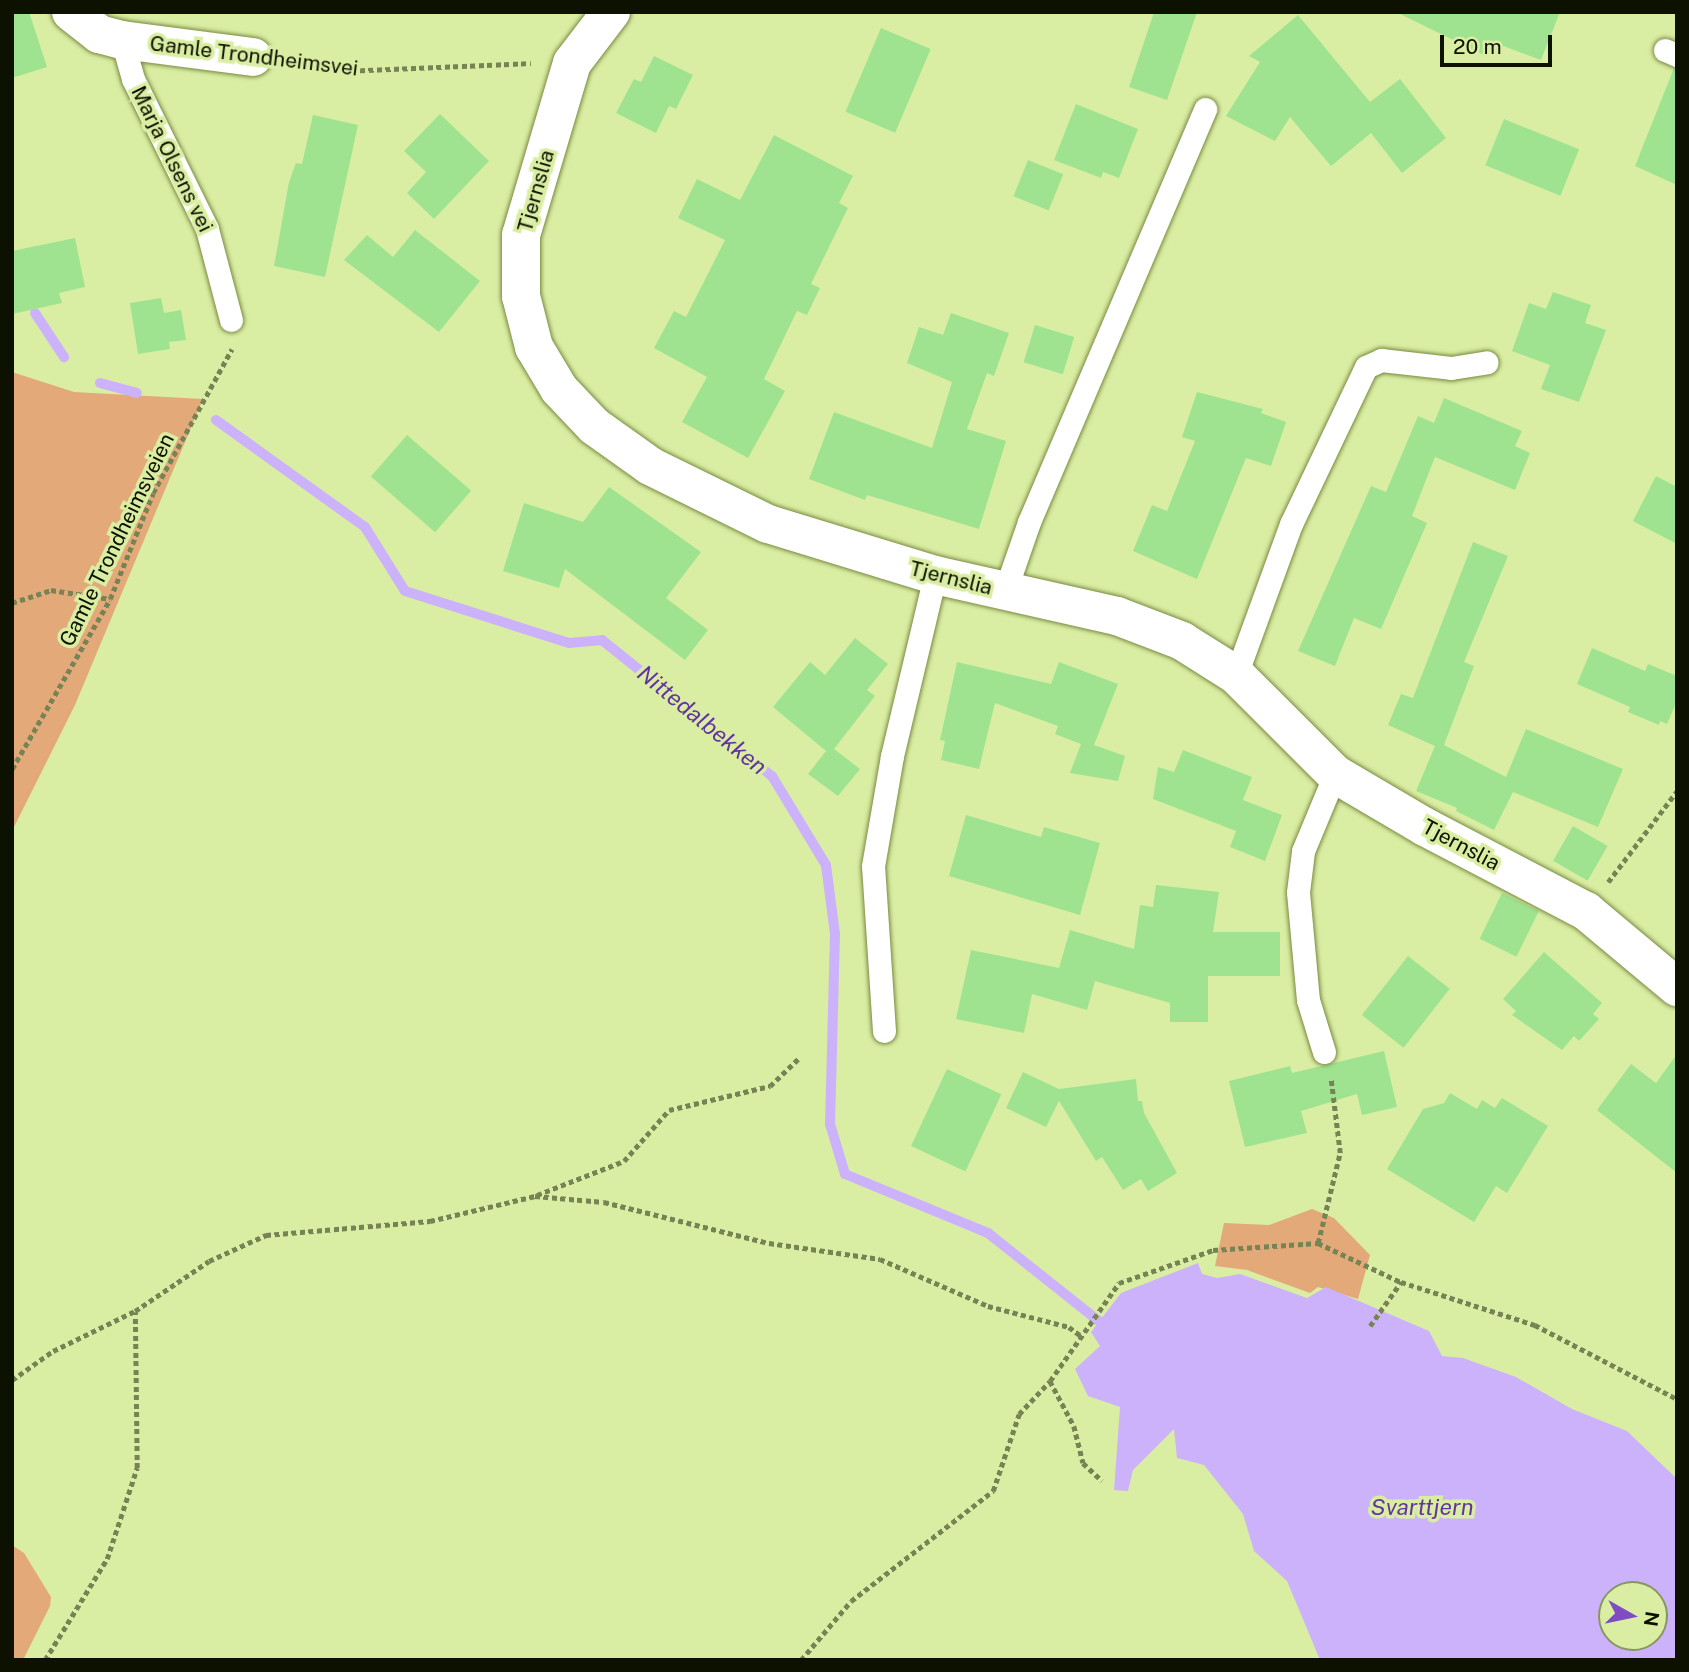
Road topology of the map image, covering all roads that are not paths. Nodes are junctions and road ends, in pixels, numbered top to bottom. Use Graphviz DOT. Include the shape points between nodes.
graph roads {
  1 [pos="71,12"];
  2 [pos="611,12"];
  3 [pos="122,40"];
  4 [pos="253,57"];
  5 [pos="1205,109"];
  6 [pos="230,320"];
  7 [pos="1487,362"];
  8 [pos="935,575"];
  9 [pos="1005,591"];
  10 [pos="1236,675"];
  11 [pos="1335,774"];
  12 [pos="1677,987"];
  13 [pos="884,1031"];
  14 [pos="1325,1052"];
  1 -- 3 [label="street, Gamle Trondheimsvei" via="99,34"];
  2 -- 8 [label="street, Tjernslia" via="572,63 522,235 521,296 534,347 559,388 594,426 650,466 768,524"];
  3 -- 4 [label="street, Gamle Trondheimsvei"];
  3 -- 6 [label="lane, Marja Olsens vei" via="133,79 207,229"];
  5 -- 9 [label="lane" via="1029,522"];
  7 -- 10 [label="lane" via="1451,368 1381,360 1366,367 1291,524"];
  8 -- 9 [label="street, Tjernslia"];
  8 -- 13 [label="lane" via="892,756 873,866"];
  9 -- 10 [label="street, Tjernslia" via="1117,616 1182,641"];
  10 -- 11 [label="street, Tjernslia"];
  11 -- 12 [label="street, Tjernslia" via="1586,911"];
  11 -- 14 [label="lane" via="1303,851 1298,892 1308,1000"];
}
